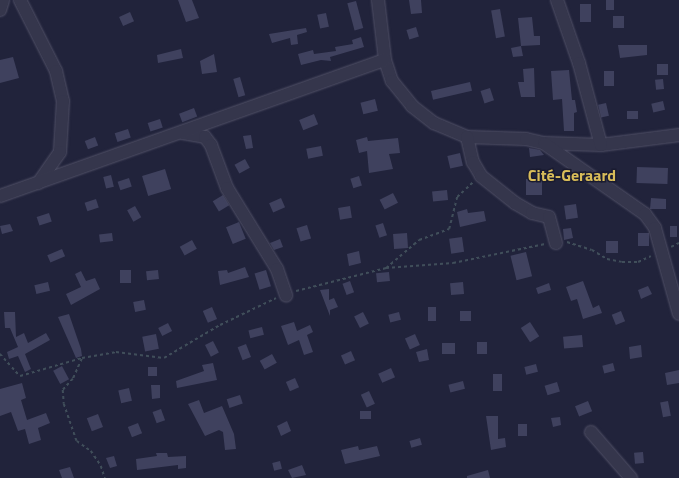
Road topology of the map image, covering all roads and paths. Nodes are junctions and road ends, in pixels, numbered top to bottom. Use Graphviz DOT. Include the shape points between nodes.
graph roads {
  1 [pos="3,0"];
  2 [pos="20,0"];
  3 [pos="378,0"];
  4 [pos="557,0"];
  5 [pos="0,10"];
  6 [pos="385,60"];
  7 [pos="181,133"];
  8 [pos="679,135"];
  9 [pos="467,137"];
  10 [pos="544,143"];
  11 [pos="601,146"];
  12 [pos="481,176"];
  13 [pos="38,183"];
  14 [pos="0,196"];
  15 [pos="556,243"];
  16 [pos="679,243"];
  17 [pos="661,251"];
  18 [pos="386,268"];
  19 [pos="286,295"];
  20 [pos="679,314"];
  21 [pos="0,354"];
  22 [pos="82,358"];
  23 [pos="591,432"];
  24 [pos="105,478"];
  25 [pos="631,478"];
  1 -- 5 [label="street"];
  2 -- 13 [label="street" via="56,71 63,101 60,152"];
  3 -- 6 [label="street"];
  4 -- 11 [label="street" via="577,57"];
  6 -- 7 [label="street"];
  6 -- 9 [label="street" via="392,81 412,106 434,123"];
  7 -- 13 [label="street"];
  7 -- 19 [label="street" via="205,137 211,145 227,188 277,269"];
  8 -- 11 [label="street"];
  9 -- 10 [label="street"];
  9 -- 12 [label="street" via="473,162"];
  10 -- 11 [label="street"];
  10 -- 17 [label="street" via="645,214 655,228"];
  12 -- 15 [label="street" via="515,203 532,213 549,217"];
  12 -- 18 [label="path" via="457,197 449,229 419,240"];
  13 -- 14 [label="street"];
  15 -- 17 [label="path" via="571,241 607,260 622,262 638,262"];
  15 -- 18 [label="path" via="453,263"];
  16 -- 17 [label="path"];
  17 -- 20 [label="street"];
  18 -- 19 [label="path"];
  19 -- 22 [label="path" via="241,314 164,358 116,352"];
  21 -- 22 [label="path" via="20,376"];
  22 -- 24 [label="path" via="73,379 63,390 64,404 77,441 91,452 101,466"];
  23 -- 25 [label="street"];
}
